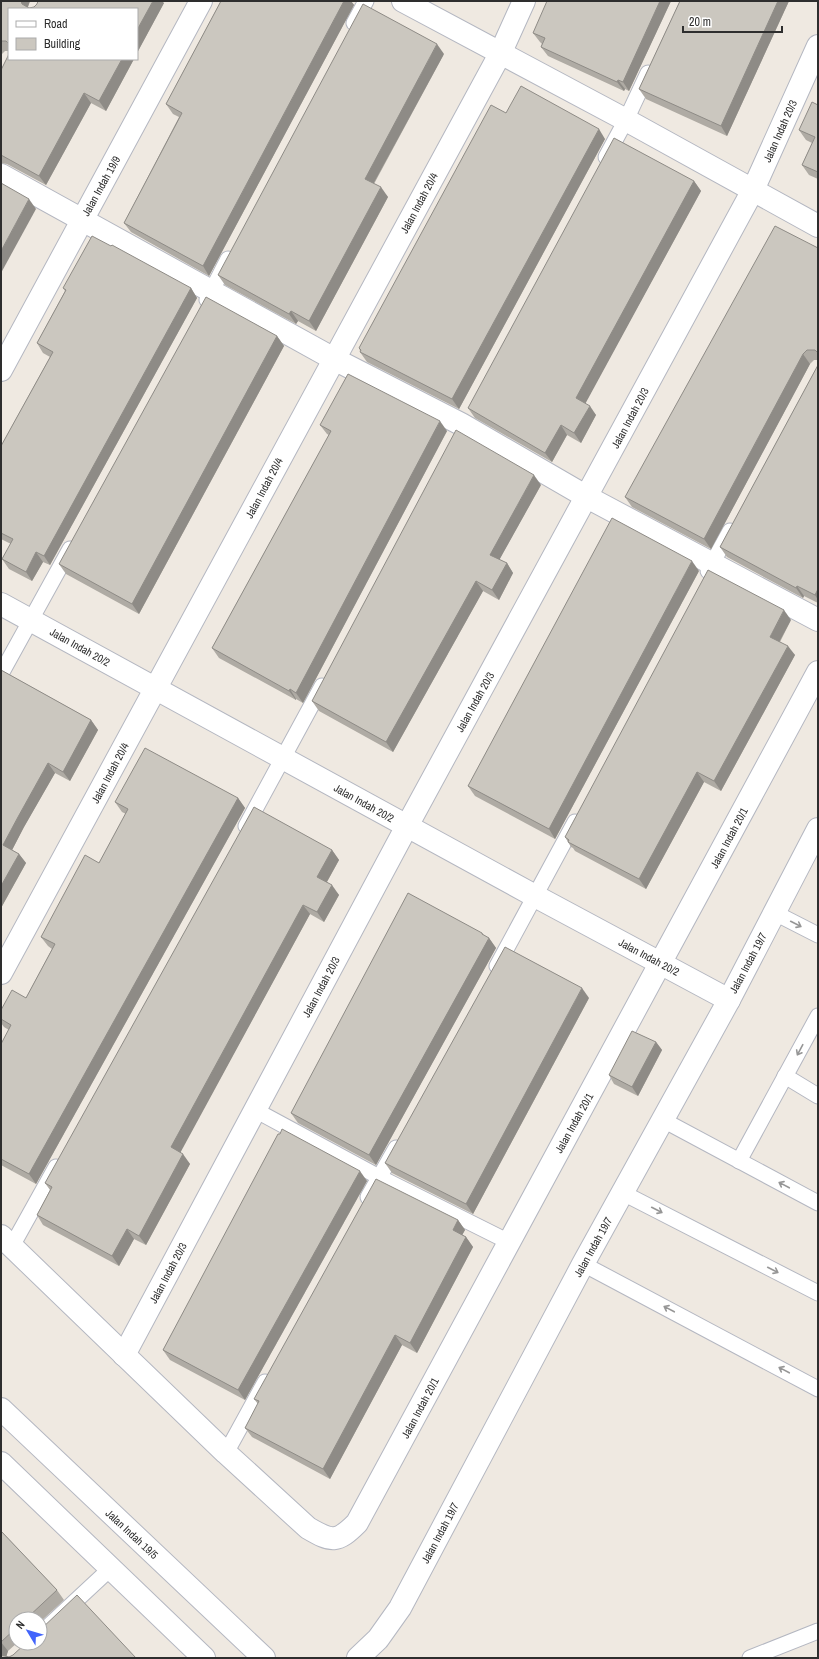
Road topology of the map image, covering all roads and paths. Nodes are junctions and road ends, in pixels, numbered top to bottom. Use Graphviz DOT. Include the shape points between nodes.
graph roads {
  1 [pos="201,1"];
  2 [pos="366,1"];
  3 [pos="403,1"];
  4 [pos="524,1"];
  5 [pos="347,36"];
  6 [pos="818,46"];
  7 [pos="500,54"];
  8 [pos="655,57"];
  9 [pos="626,120"];
  10 [pos="600,169"];
  11 [pos="1,175"];
  12 [pos="753,190"];
  13 [pos="82,220"];
  14 [pos="818,226"];
  15 [pos="234,248"];
  16 [pos="212,290"];
  17 [pos="200,311"];
  18 [pos="334,359"];
  19 [pos="1,370"];
  20 [pos="587,497"];
  21 [pos="735,522"];
  22 [pos="77,536"];
  23 [pos="713,563"];
  24 [pos="702,584"];
  25 [pos="1,604"];
  26 [pos="31,620"];
  27 [pos="818,620"];
  28 [pos="818,672"];
  29 [pos="1,674"];
  30 [pos="328,676"];
  31 [pos="156,688"];
  32 [pos="283,759"];
  33 [pos="583,806"];
  34 [pos="407,826"];
  35 [pos="818,829"];
  36 [pos="241,836"];
  37 [pos="535,896"];
  38 [pos="775,913"];
  39 [pos="818,935"];
  40 [pos="661,964"];
  41 [pos="1,973"];
  42 [pos="490,978"];
  43 [pos="729,1000"];
  44 [pos="818,1016"];
  45 [pos="785,1076"];
  46 [pos="818,1096"];
  47 [pos="255,1110"];
  48 [pos="663,1120"];
  49 [pos="402,1136"];
  50 [pos="62,1156"];
  51 [pos="738,1161"];
  52 [pos="380,1177"];
  53 [pos="623,1192"];
  54 [pos="818,1204"];
  55 [pos="360,1211"];
  56 [pos="6,1241"];
  57 [pos="509,1242"];
  58 [pos="583,1264"];
  59 [pos="818,1293"];
  60 [pos="124,1355"];
  61 [pos="272,1370"];
  62 [pos="818,1389"];
  63 [pos="1,1409"];
  64 [pos="226,1453"];
  65 [pos="1,1463"];
  66 [pos="111,1568"];
  67 [pos="48,1627"];
  68 [pos="818,1631"];
  69 [pos="204,1658"];
  70 [pos="264,1658"];
  71 [pos="358,1658"];
  72 [pos="750,1658"];
  1 -- 13 [label="street, Jalan Indah 19/9"];
  2 -- 5 [label="lane"];
  3 -- 7 [label="street"];
  4 -- 7 [label="street, Jalan Indah 20/4"];
  6 -- 12 [label="street, Jalan Indah 20/3"];
  7 -- 9 [label="street"];
  7 -- 18 [label="street, Jalan Indah 20/4"];
  8 -- 9 [label="lane"];
  9 -- 10 [label="lane"];
  9 -- 12 [label="street"];
  11 -- 13 [label="street"];
  12 -- 14 [label="street"];
  12 -- 20 [label="street, Jalan Indah 20/3"];
  13 -- 16 [label="street"];
  13 -- 19 [label="street, Jalan Indah 19/9"];
  15 -- 16 [label="lane"];
  16 -- 17 [label="lane"];
  16 -- 18 [label="street"];
  18 -- 20 [label="street" via="461,425"];
  18 -- 31 [label="street, Jalan Indah 20/4"];
  20 -- 23 [label="street"];
  20 -- 34 [label="street, Jalan Indah 20/3"];
  21 -- 23 [label="lane"];
  22 -- 26 [label="lane"];
  23 -- 24 [label="lane"];
  23 -- 27 [label="street"];
  25 -- 26 [label="street, Jalan Indah 20/2"];
  26 -- 29 [label="lane"];
  26 -- 31 [label="street, Jalan Indah 20/2"];
  28 -- 40 [label="street, Jalan Indah 20/1"];
  30 -- 32 [label="lane"];
  31 -- 32 [label="street, Jalan Indah 20/2"];
  31 -- 41 [label="street, Jalan Indah 20/4"];
  32 -- 34 [label="street, Jalan Indah 20/2"];
  32 -- 36 [label="lane"];
  33 -- 37 [label="lane"];
  34 -- 37 [label="street, Jalan Indah 20/2"];
  34 -- 47 [label="street, Jalan Indah 20/3"];
  35 -- 38 [label="street, Jalan Indah 19/7"];
  37 -- 40 [label="street, Jalan Indah 20/2"];
  37 -- 42 [label="lane"];
  38 -- 39 [label="lane, one-way"];
  38 -- 43 [label="street, Jalan Indah 19/7"];
  40 -- 43 [label="street, Jalan Indah 20/2"];
  40 -- 57 [label="street, Jalan Indah 20/1"];
  43 -- 48 [label="street, Jalan Indah 19/7"];
  44 -- 45 [label="lane, one-way"];
  45 -- 46 [label="lane"];
  45 -- 51 [label="lane"];
  47 -- 52 [label="lane"];
  47 -- 60 [label="street, Jalan Indah 20/3"];
  48 -- 51 [label="lane"];
  48 -- 53 [label="street, Jalan Indah 19/7"];
  49 -- 52 [label="lane"];
  50 -- 56 [label="lane"];
  54 -- 51 [label="lane, one-way"];
  52 -- 55 [label="lane"];
  52 -- 57 [label="lane"];
  53 -- 58 [label="street, Jalan Indah 19/7"];
  53 -- 59 [label="lane, one-way"];
  56 -- 60 [label="street"];
  57 -- 64 [label="street, Jalan Indah 20/1" via="357,1523 346,1534 335,1539 321,1536 308,1528"];
  62 -- 58 [label="lane, one-way"];
  58 -- 71 [label="street, Jalan Indah 19/7" via="400,1608 378,1639"];
  60 -- 64 [label="street"];
  61 -- 64 [label="lane"];
  63 -- 70 [label="street, Jalan Indah 19/5"];
  65 -- 66 [label="street"];
  66 -- 67 [label="lane"];
  66 -- 69 [label="street"];
  68 -- 72 [label="lane"];
}
